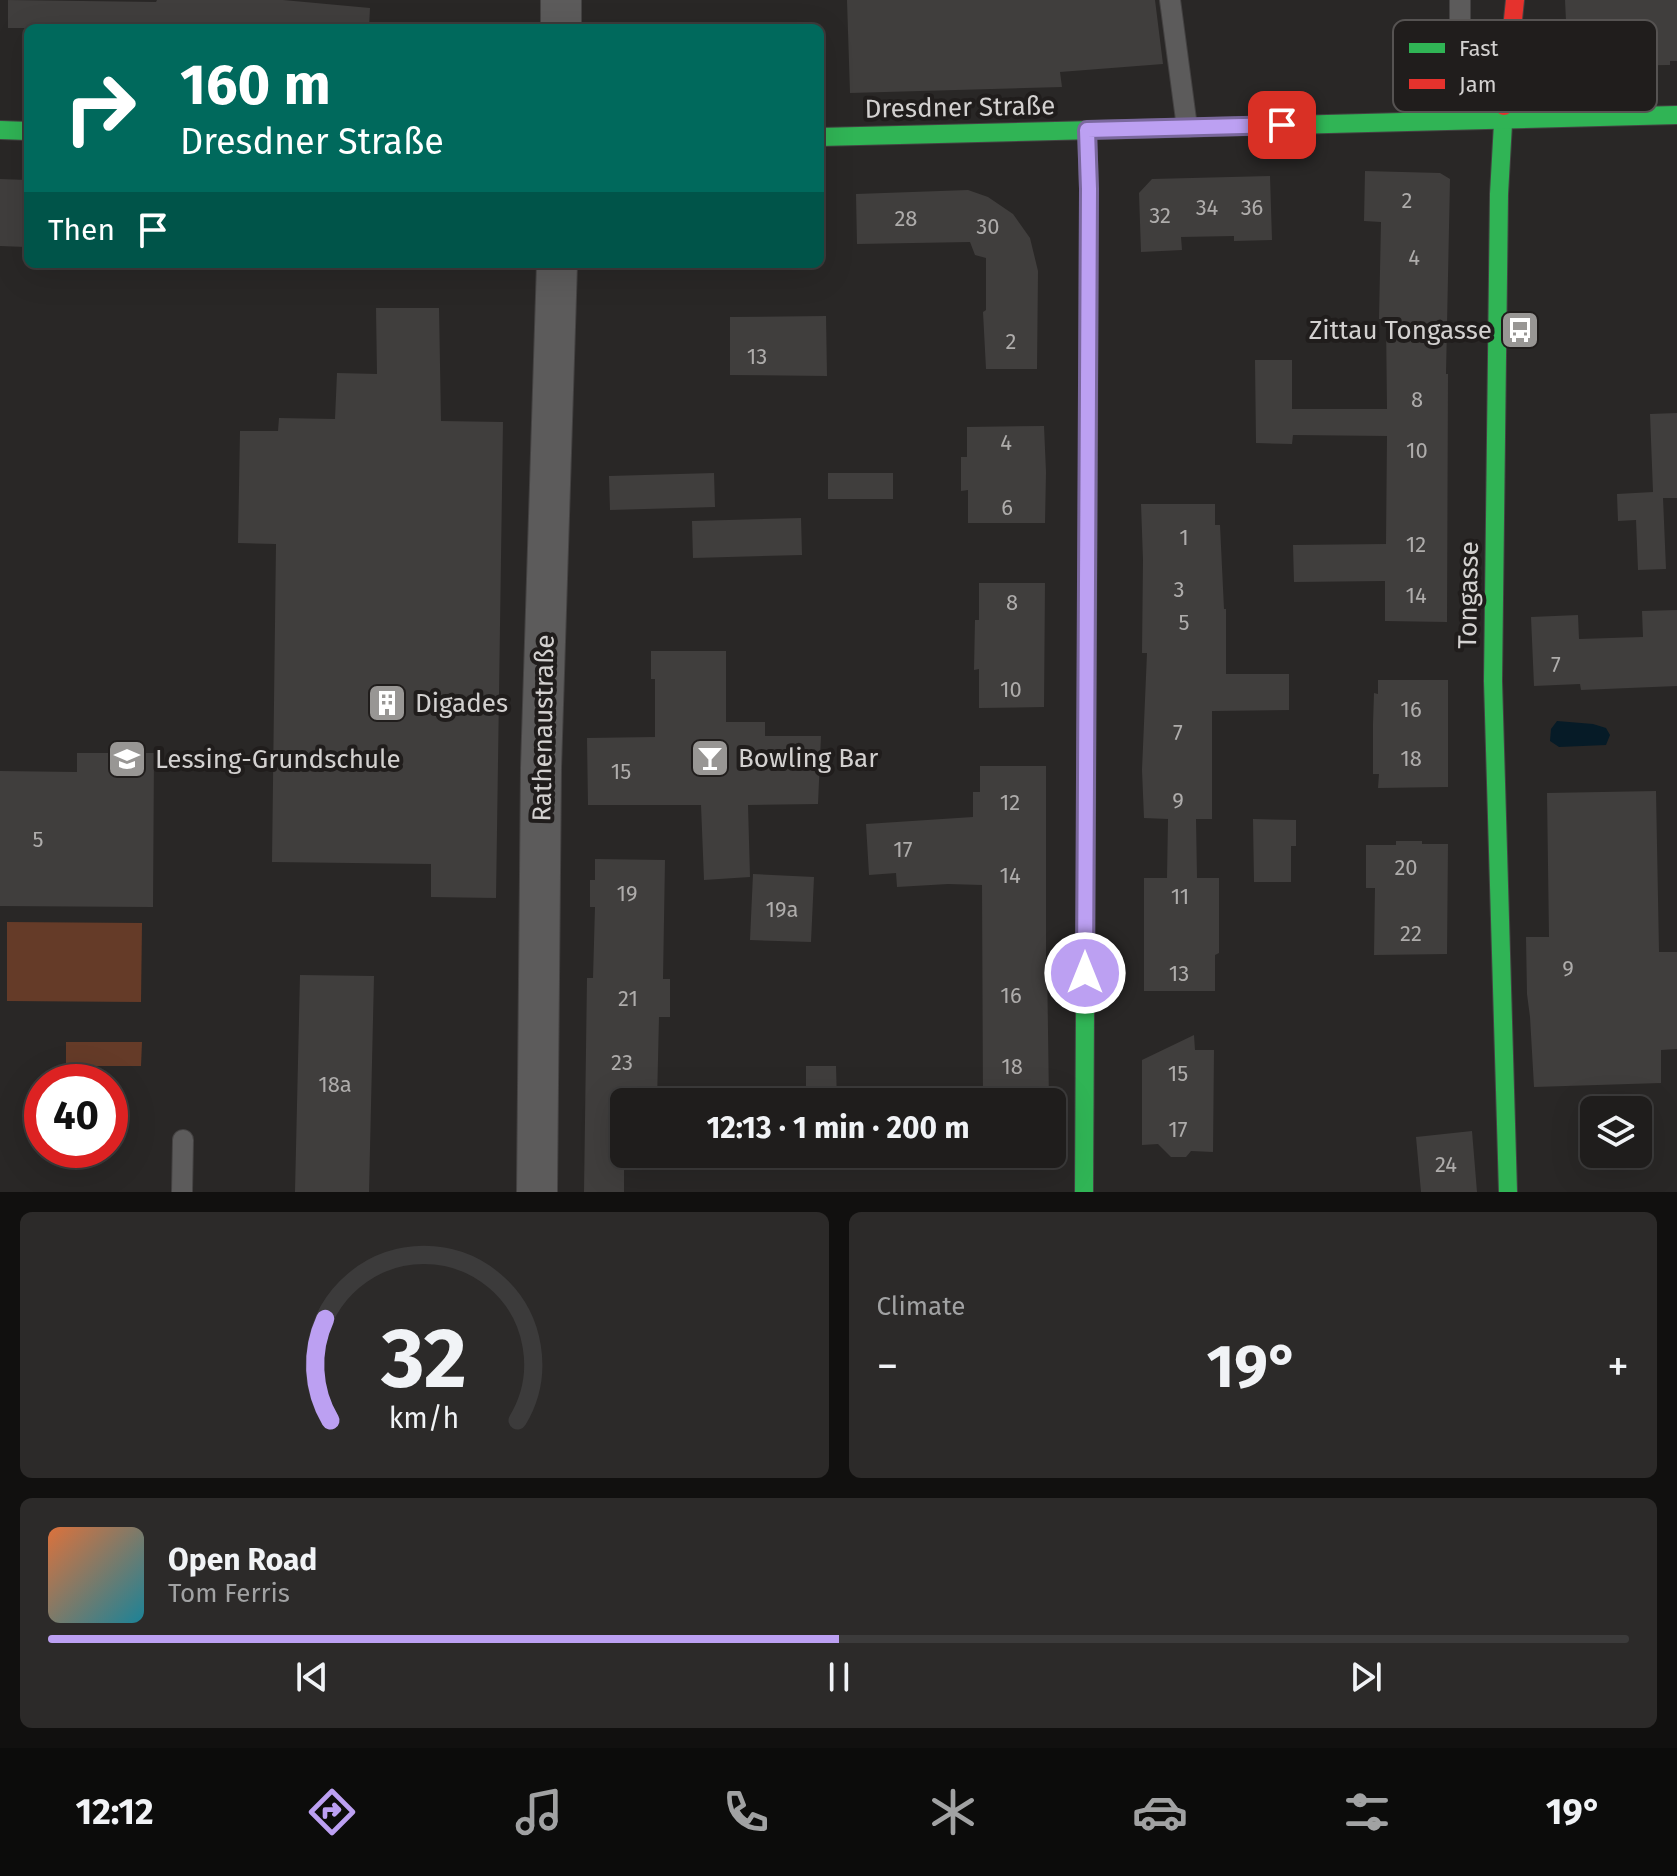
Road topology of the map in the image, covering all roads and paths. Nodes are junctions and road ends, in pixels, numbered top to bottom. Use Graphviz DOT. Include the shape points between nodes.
graph roads {
  1 [pos="561,0"];
  2 [pos="1170,0"];
  3 [pos="1515,0"];
  4 [pos="1513,20"];
  5 [pos="561,24"];
  6 [pos="1503,112"];
  7 [pos="1677,115"];
  8 [pos="1502,120"];
  9 [pos="1187,127"];
  10 [pos="0,130"];
  11 [pos="1087,130"];
  12 [pos="24,131"];
  13 [pos="824,137"];
  14 [pos="557,268"];
  15 [pos="183,1140"];
  16 [pos="182,1192"];
  17 [pos="537,1192"];
  18 [pos="1084,1192"];
  19 [pos="1508,1192"];
  1 -- 5 [label="street"];
  2 -- 9 [label="lane"];
  3 -- 4 [label="street, Tongasse"];
  6 -- 8 [label="street, Tongasse"];
  7 -- 8 [label="street, Dresdner Straße"];
  8 -- 9 [label="street, Dresdner Straße"];
  8 -- 19 [label="street, Tongasse" via="1493,681"];
  9 -- 11 [label="street, Dresdner Straße"];
  10 -- 12 [label="street"];
  11 -- 13 [label="street, Dresdner Straße"];
  11 -- 18 [label="street"];
  14 -- 17 [label="street, Rathenaustraße" via="541,768"];
  15 -- 16 [label="lane"];
}
